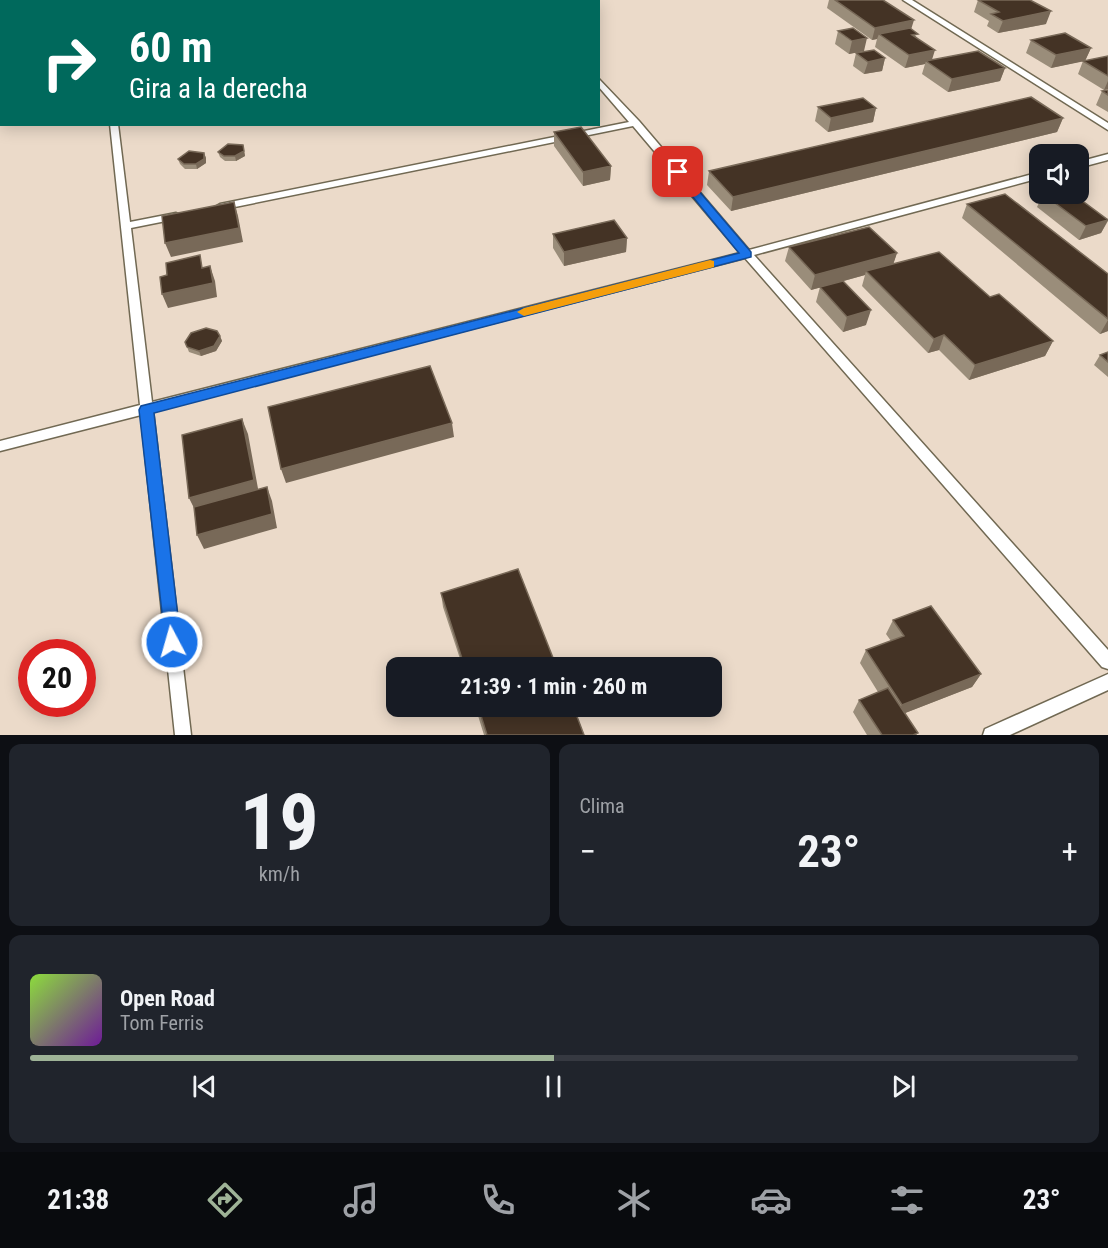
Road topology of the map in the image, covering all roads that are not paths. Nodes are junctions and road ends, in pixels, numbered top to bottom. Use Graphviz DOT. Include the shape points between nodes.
graph roads {
  1 [pos="907,0"];
  2 [pos="600,82"];
  3 [pos="636,123"];
  4 [pos="114,126"];
  5 [pos="1108,127"];
  6 [pos="1108,157"];
  7 [pos="1089,162"];
  8 [pos="1029,178"];
  9 [pos="207,210"];
  10 [pos="184,214"];
  11 [pos="126,226"];
  12 [pos="747,254"];
  13 [pos="146,410"];
  14 [pos="0,446"];
  15 [pos="1108,662"];
  16 [pos="1108,682"];
  17 [pos="183,735"];
  18 [pos="991,735"];
  1 -- 5 [label="lane"];
  2 -- 3 [label="lane"];
  3 -- 9 [label="lane"];
  3 -- 12 [label="lane"];
  4 -- 11 [label="lane"];
  6 -- 7 [label="lane"];
  8 -- 12 [label="lane"];
  10 -- 11 [label="lane"];
  11 -- 13 [label="lane"];
  12 -- 13 [label="lane"];
  12 -- 15 [label="lane"];
  13 -- 14 [label="lane"];
  13 -- 17 [label="lane"];
  16 -- 18 [label="lane"];
}
